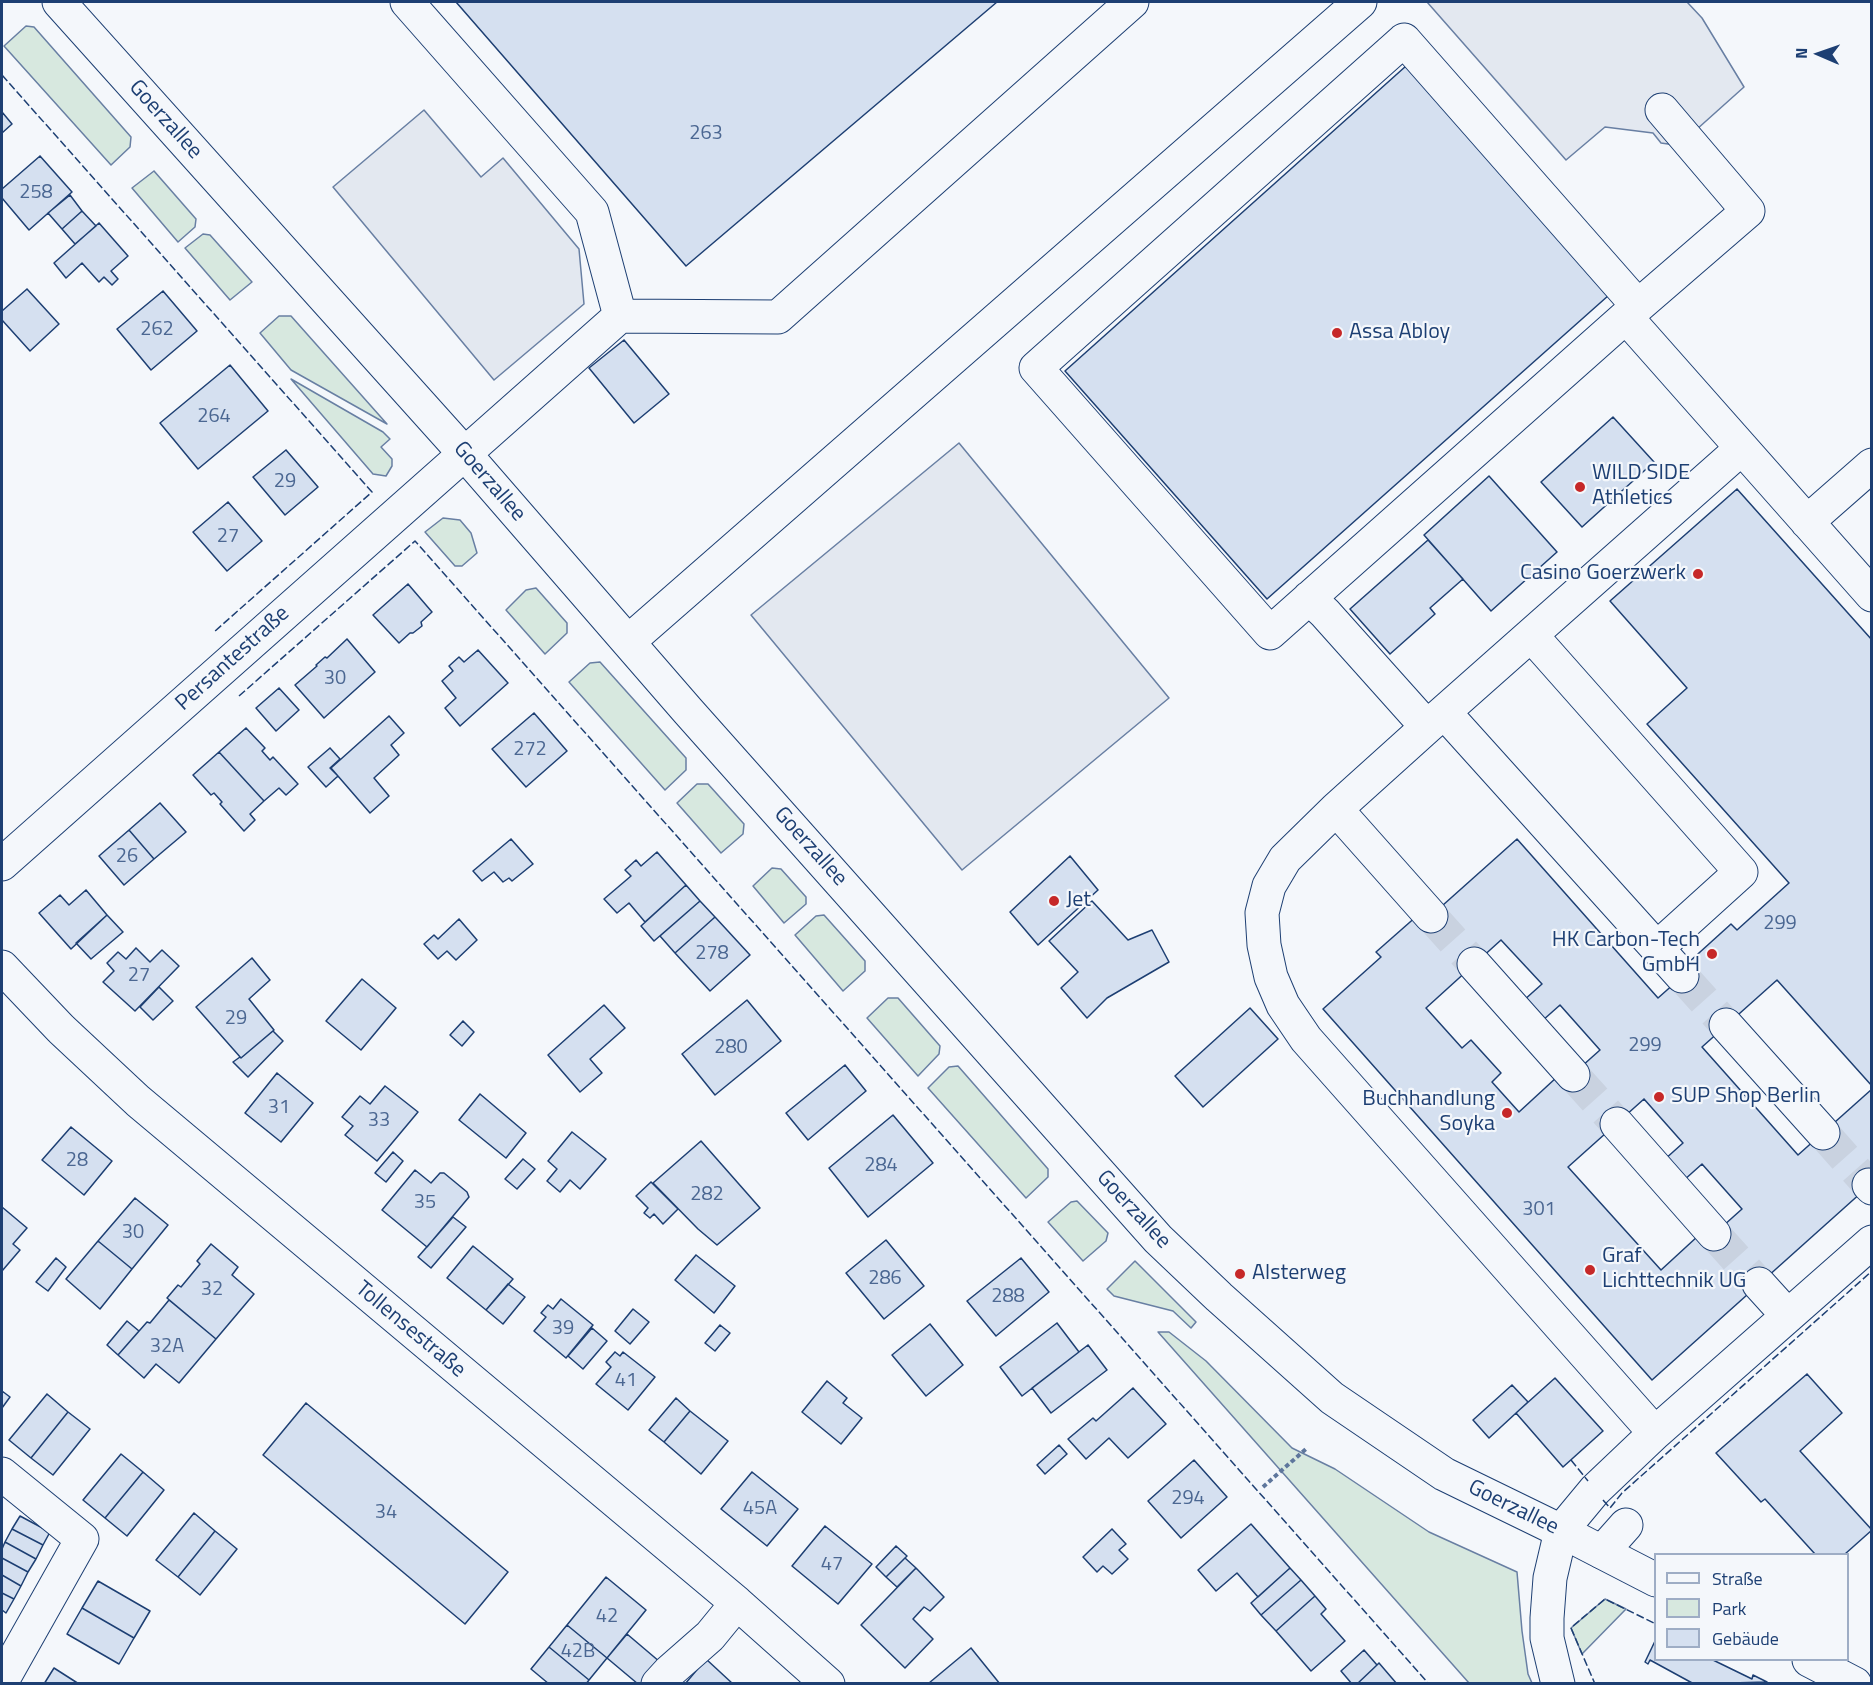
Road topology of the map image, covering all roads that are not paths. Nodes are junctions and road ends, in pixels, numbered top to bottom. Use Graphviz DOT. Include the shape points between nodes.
graph roads {
  1 [pos="59,2"];
  2 [pos="408,2"];
  3 [pos="1132,2"];
  4 [pos="1360,2"];
  5 [pos="1662,110"];
  6 [pos="1632,311"];
  7 [pos="620,316"];
  8 [pos="1742,448"];
  9 [pos="464,453"];
  10 [pos="1872,465"];
  11 [pos="1807,522"];
  12 [pos="1872,595"];
  13 [pos="1309,598"];
  14 [pos="1531,635"];
  15 [pos="629,641"];
  16 [pos="1435,720"];
  17 [pos="1336,809"];
  18 [pos="2,864"];
  19 [pos="1431,916"];
  20 [pos="1657,948"];
  21 [pos="1474,964"];
  22 [pos="2,967"];
  23 [pos="1682,976"];
  24 [pos="1726,1025"];
  25 [pos="1573,1075"];
  26 [pos="1617,1124"];
  27 [pos="1823,1133"];
  28 [pos="1714,1234"];
  29 [pos="1872,1242"];
  30 [pos="1759,1284"];
  31 [pos="1788,1316"];
  32 [pos="1655,1433"];
  33 [pos="2,1474"];
  34 [pos="1626,1525"];
  35 [pos="1561,1531"];
  36 [pos="1602,1552"];
  37 [pos="1654,1579"];
  38 [pos="737,1603"];
  39 [pos="1813,1661"];
  40 [pos="2,1681"];
  41 [pos="658,1683"];
  42 [pos="828,1683"];
  43 [pos="1558,1683"];
  44 [pos="1855,1683"];
  1 -- 9 [label="main road, Goerzallee"];
  2 -- 7 [label="main road" via="592,212"];
  3 -- 7 [label="main road" via="777,317"];
  4 -- 15 [label="main road"];
  5 -- 6 [label="main road" via="1748,212"];
  6 -- 8 [label="main road"];
  6 -- 13 [label="main road"];
  6 -- 13 [label="main road" via="1404,40 1036,368 1270,633"];
  7 -- 9 [label="main road, Persantestraße"];
  8 -- 11 [label="main road"];
  8 -- 14 [label="main road"];
  9 -- 15 [label="main road, Goerzallee"];
  9 -- 18 [label="main road, Persantestraße"];
  10 -- 11 [label="main road"];
  11 -- 12 [label="main road"];
  13 -- 16 [label="main road"];
  14 -- 16 [label="main road"];
  14 -- 20 [label="main road" via="1741,872"];
  15 -- 35 [label="main road, Goerzallee" via="1158,1239 1332,1398 1444,1474"];
  16 -- 17 [label="main road"];
  16 -- 20 [label="main road"];
  17 -- 19 [label="main road"];
  17 -- 32 [label="main road" via="1285,859 1269,886 1262,913 1264,945 1271,978 1283,1005 1306,1039"];
  20 -- 23 [label="main road"];
  21 -- 25 [label="main road"];
  22 -- 38 [label="main road, Tollensestraße" via="61,1029 146,1108"];
  24 -- 27 [label="main road"];
  26 -- 28 [label="main road"];
  29 -- 31 [label="main road"];
  30 -- 31 [label="main road"];
  31 -- 32 [label="main road"];
  32 -- 35 [label="main road" via="1595,1490"];
  33 -- 40 [label="main road" via="82,1539"];
  34 -- 36 [label="main road"];
  35 -- 36 [label="main road, Goerzallee"];
  35 -- 43 [label="main road" via="1550,1578 1547,1618 1547,1638"];
  36 -- 37 [label="main road, Goerzallee"];
  38 -- 41 [label="main road" via="710,1636"];
  38 -- 42 [label="main road, Tollensestraße"];
  39 -- 44 [label="main road"];
}
